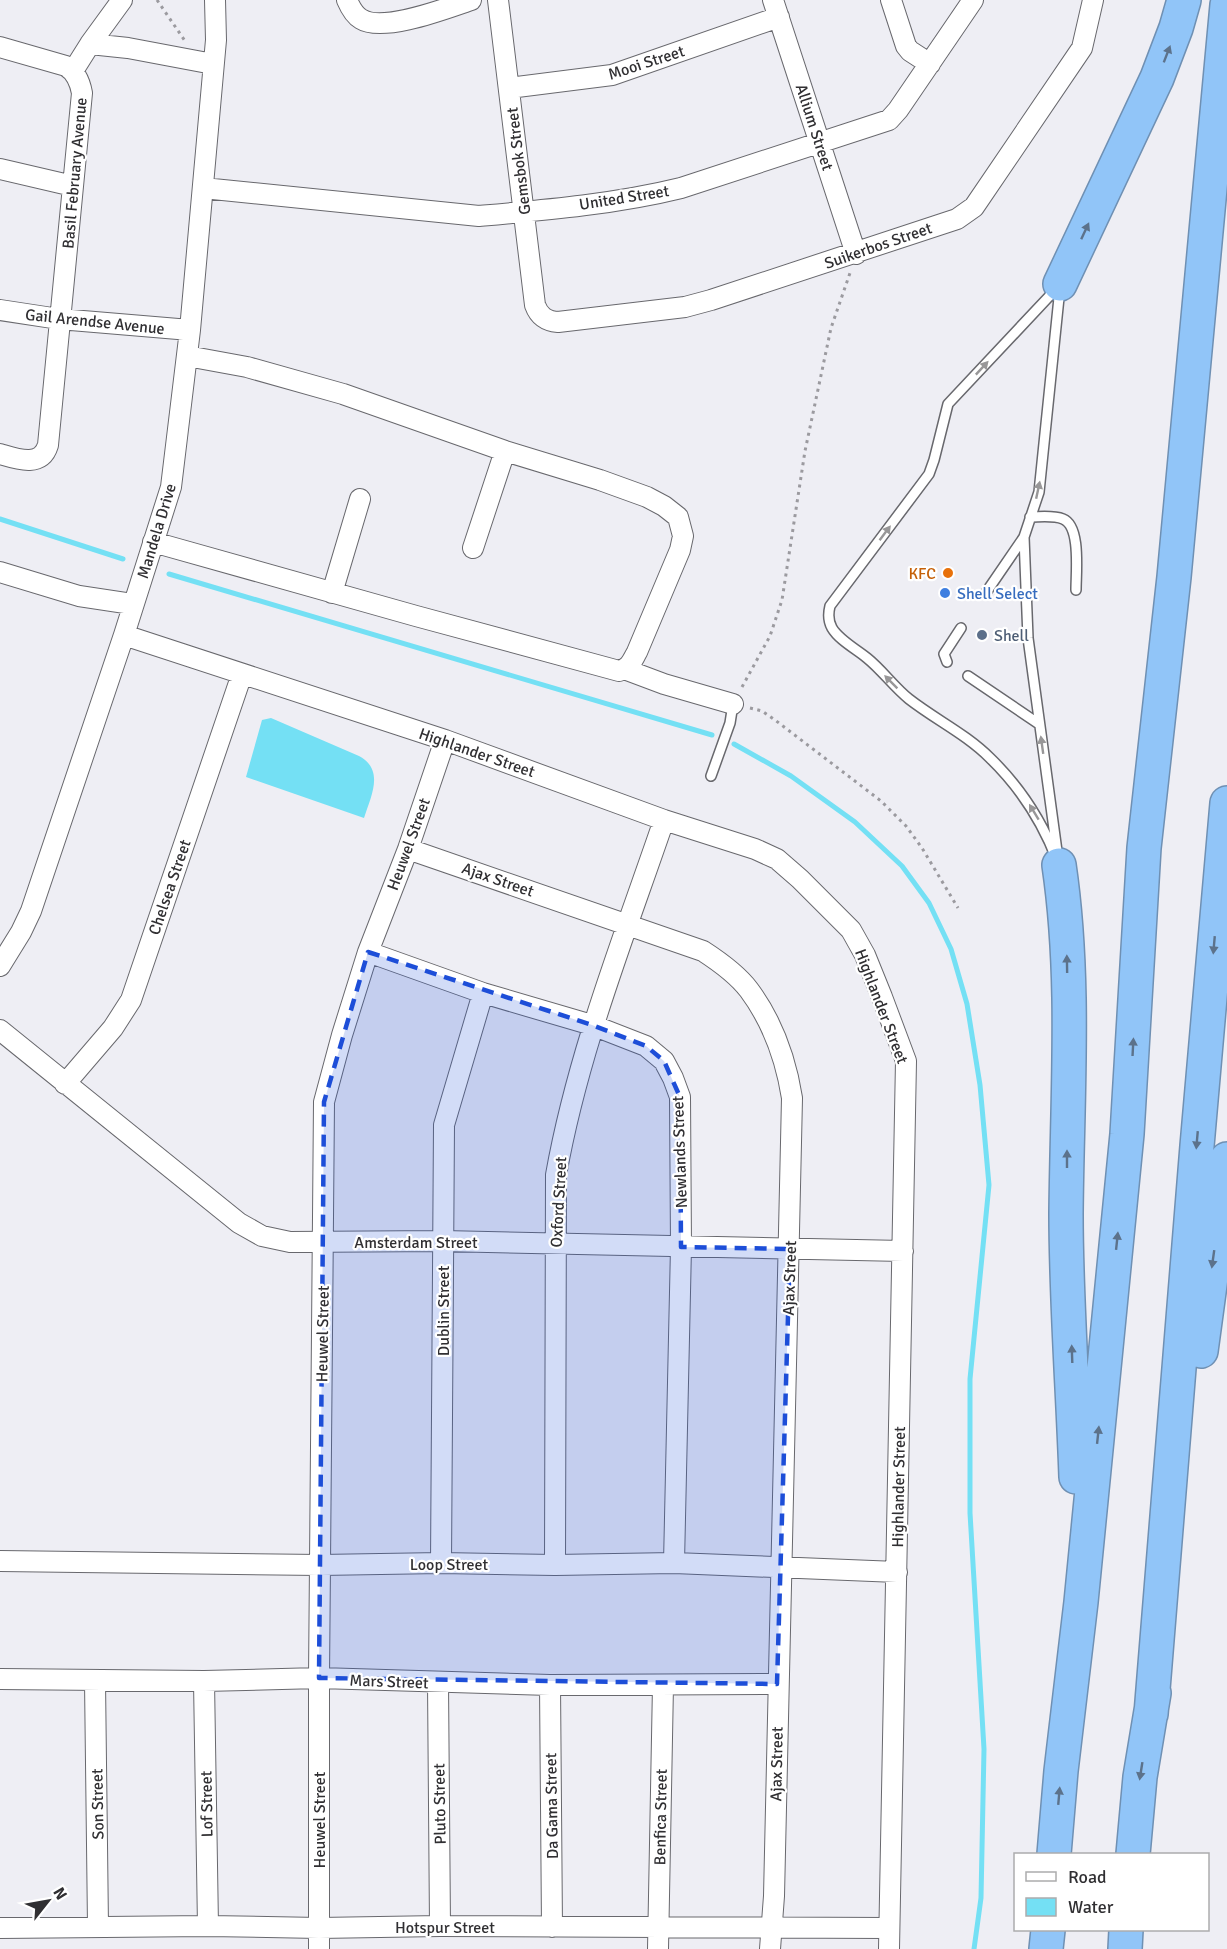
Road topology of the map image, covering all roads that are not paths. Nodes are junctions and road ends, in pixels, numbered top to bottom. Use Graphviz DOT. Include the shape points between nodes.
graph roads {
  1 [pos="122,0"];
  2 [pos="215,0"];
  3 [pos="347,0"];
  4 [pos="471,0"];
  5 [pos="498,0"];
  6 [pos="891,0"];
  7 [pos="973,0"];
  8 [pos="1092,0"];
  9 [pos="1184,0"];
  10 [pos="1227,5"];
  11 [pos="776,8"];
  12 [pos="90,44"];
  13 [pos="0,48"];
  14 [pos="206,62"];
  15 [pos="930,64"];
  16 [pos="73,71"];
  17 [pos="509,88"];
  18 [pos="820,142"];
  19 [pos="0,169"];
  20 [pos="73,186"];
  21 [pos="202,188"];
  22 [pos="524,212"];
  23 [pos="856,254"];
  24 [pos="1060,284"];
  25 [pos="0,310"];
  26 [pos="544,318"];
  27 [pos="59,319"];
  28 [pos="190,330"];
  29 [pos="187,356"];
  30 [pos="505,451"];
  31 [pos="0,454"];
  32 [pos="360,499"];
  33 [pos="1030,518"];
  34 [pos="1024,537"];
  35 [pos="151,547"];
  36 [pos="472,548"];
  37 [pos="0,572"];
  38 [pos="1076,590"];
  39 [pos="332,593"];
  40 [pos="985,594"];
  41 [pos="135,597"];
  42 [pos="961,628"];
  43 [pos="124,635"];
  44 [pos="947,662"];
  45 [pos="624,669"];
  46 [pos="242,674"];
  47 [pos="968,676"];
  48 [pos="731,714"];
  49 [pos="1039,724"];
  50 [pos="445,740"];
  51 [pos="711,776"];
  52 [pos="1227,803"];
  53 [pos="664,820"];
  54 [pos="408,849"];
  55 [pos="1059,865"];
  56 [pos="628,924"];
  57 [pos="368,952"];
  58 [pos="0,966"];
  59 [pos="483,993"];
  60 [pos="592,1025"];
  61 [pos="0,1030"];
  62 [pos="65,1083"];
  63 [pos="1227,1159"];
  64 [pos="323,1241"];
  65 [pos="443,1241"];
  66 [pos="555,1244"];
  67 [pos="681,1247"];
  68 [pos="790,1249"];
  69 [pos="903,1251"];
  70 [pos="0,1561"];
  71 [pos="441,1563"];
  72 [pos="674,1563"];
  73 [pos="320,1565"];
  74 [pos="555,1565"];
  75 [pos="781,1567"];
  76 [pos="897,1572"];
  77 [pos="1081,1602"];
  78 [pos="319,1678"];
  79 [pos="0,1679"];
  80 [pos="95,1681"];
  81 [pos="204,1681"];
  82 [pos="438,1683"];
  83 [pos="777,1684"];
  84 [pos="550,1685"];
  85 [pos="663,1685"];
  86 [pos="1151,1714"];
  87 [pos="1054,1853"];
  88 [pos="1133,1853"];
  89 [pos="98,1926"];
  90 [pos="208,1926"];
  91 [pos="441,1926"];
  92 [pos="552,1927"];
  93 [pos="0,1928"];
  94 [pos="319,1928"];
  95 [pos="658,1928"];
  96 [pos="771,1928"];
  97 [pos="889,1928"];
  98 [pos="1048,1931"];
  99 [pos="1126,1931"];
  100 [pos="319,1949"];
  101 [pos="658,1949"];
  102 [pos="770,1949"];
  103 [pos="889,1949"];
  104 [pos="1046,1949"];
  105 [pos="1125,1949"];
  1 -- 12 [label="street"];
  2 -- 14 [label="street, Mandela Drive" via="216,40"];
  3 -- 4 [label="street" via="356,15 382,23 418,17"];
  5 -- 17 [label="street, Gemsbok Street"];
  6 -- 15 [label="street" via="906,46"];
  7 -- 15 [label="street, United Street"];
  8 -- 23 [label="street, Suikerbos Street" via="1082,48 974,207 957,219"];
  24 -- 9 [label="highway, one-way" via="1157,78"];
  77 -- 10 [label="highway, one-way" via="1127,1134 1144,848 1174,577"];
  11 -- 17 [label="street, Mooi Street" via="612,75"];
  11 -- 18 [label="street, Allium Street"];
  12 -- 14 [label="street"];
  12 -- 16 [label="street"];
  13 -- 16 [label="street" via="61,63"];
  14 -- 21 [label="street, Mandela Drive"];
  15 -- 18 [label="street, United Street" via="885,122"];
  16 -- 20 [label="street, Basil February Avenue" via="82,93"];
  17 -- 22 [label="street, Gemsbok Street"];
  18 -- 22 [label="street, United Street" via="654,195"];
  18 -- 23 [label="street, Allium Street"];
  19 -- 20 [label="street"];
  20 -- 27 [label="street, Basil February Avenue"];
  21 -- 22 [label="street, United Street" via="480,216"];
  21 -- 28 [label="street, Mandela Drive"];
  22 -- 26 [label="street, Gemsbok Street" via="535,305"];
  23 -- 26 [label="street, Suikerbos Street" via="685,307 558,322"];
  33 -- 24 [label="lane, one-way" via="1039,492"];
  55 -- 24 [label="lane, one-way" via="1032,808 1005,773 970,741 908,698 835,633 829,614 830,606 929,474 948,404"];
  25 -- 27 [label="street, Gail Arendse Avenue"];
  27 -- 28 [label="street, Gail Arendse Avenue"];
  27 -- 31 [label="street, Basil February Avenue" via="47,449 27,461"];
  28 -- 29 [label="street, Mandela Drive"];
  29 -- 30 [label="street" via="248,367 343,394"];
  29 -- 35 [label="street, Mandela Drive" via="171,487"];
  30 -- 36 [label="street"];
  30 -- 45 [label="street" via="646,497 678,517 683,536 680,550 637,652"];
  32 -- 39 [label="street"];
  33 -- 34 [label="lane"];
  33 -- 38 [label="lane" via="1057,517 1071,525 1075,537"];
  34 -- 40 [label="lane"];
  34 -- 49 [label="lane" via="1028,638"];
  35 -- 39 [label="street" via="241,565"];
  35 -- 41 [label="street, Mandela Drive"];
  37 -- 41 [label="street" via="79,596"];
  39 -- 45 [label="street" via="611,670"];
  41 -- 43 [label="street, Mandela Drive"];
  42 -- 44 [label="lane" via="944,654"];
  43 -- 46 [label="street, Highlander Street"];
  43 -- 58 [label="street, Mandela Drive" via="31,911"];
  45 -- 48 [label="street"];
  46 -- 50 [label="street, Highlander Street"];
  46 -- 62 [label="street, Chelsea Street" via="131,1000 113,1028"];
  47 -- 49 [label="lane"];
  48 -- 51 [label="lane"];
  55 -- 49 [label="lane, one-way"];
  50 -- 53 [label="street, Highlander Street"];
  50 -- 54 [label="street, Heuwel Street"];
  52 -- 86 [label="highway, one-way"];
  53 -- 56 [label="street, Oxford Street"];
  53 -- 69 [label="street, Highlander Street" via="777,859 852,930 906,1061"];
  54 -- 56 [label="street, Ajax Street"];
  54 -- 57 [label="street, Heuwel Street"];
  77 -- 55 [label="highway, one-way" via="1066,1217 1066,913"];
  56 -- 60 [label="street, Oxford Street"];
  56 -- 68 [label="street, Ajax Street" via="703,951 726,967 748,989 771,1027 792,1098"];
  57 -- 59 [label="street, Newlands Street"];
  57 -- 64 [label="street, Heuwel Street" via="324,1102"];
  59 -- 60 [label="street, Newlands Street"];
  59 -- 65 [label="street, Dublin Street" via="444,1125"];
  60 -- 66 [label="street, Oxford Street" via="558,1163"];
  60 -- 67 [label="street, Newlands Street" via="646,1046 664,1061 674,1078 680,1097"];
  61 -- 62 [label="street, Amsterdam Street"];
  62 -- 64 [label="street, Amsterdam Street" via="239,1223 262,1236 290,1242"];
  63 -- 86 [label="highway, one-way"];
  64 -- 65 [label="street, Amsterdam Street"];
  64 -- 73 [label="street, Heuwel Street"];
  65 -- 66 [label="street, Amsterdam Street"];
  65 -- 71 [label="street, Dublin Street"];
  66 -- 67 [label="street, Amsterdam Street"];
  66 -- 74 [label="street, Oxford Street"];
  67 -- 68 [label="street, Amsterdam Street"];
  67 -- 72 [label="street, Newlands Street"];
  68 -- 69 [label="street, Amsterdam Street"];
  68 -- 75 [label="street, Ajax Street"];
  69 -- 76 [label="street, Highlander Street"];
  70 -- 73 [label="street, Loop Street"];
  71 -- 73 [label="street, Loop Street"];
  71 -- 74 [label="street, Loop Street"];
  72 -- 74 [label="street, Loop Street"];
  72 -- 75 [label="street, Loop Street"];
  73 -- 78 [label="street, Heuwel Street"];
  75 -- 76 [label="street, Loop Street"];
  75 -- 83 [label="street, Ajax Street"];
  76 -- 97 [label="street, Highlander Street"];
  87 -- 77 [label="highway, one-way"];
  78 -- 81 [label="street, Mars Street"];
  78 -- 82 [label="street, Mars Street"];
  78 -- 94 [label="street, Heuwel Street"];
  79 -- 80 [label="street, Mars Street"];
  80 -- 81 [label="street, Mars Street"];
  80 -- 89 [label="street, Son Street"];
  81 -- 90 [label="street, Lof Street"];
  82 -- 84 [label="street, Mars Street"];
  82 -- 91 [label="street, Pluto Street"];
  83 -- 85 [label="street, Mars Street"];
  83 -- 96 [label="street, Ajax Street"];
  84 -- 85 [label="street, Mars Street"];
  84 -- 92 [label="street, Da Gama Street"];
  85 -- 95 [label="street, Benfica Street"];
  86 -- 88 [label="highway, one-way"];
  89 -- 90 [label="street, Hotspur Street"];
  89 -- 93 [label="street, Hotspur Street"];
  90 -- 94 [label="street, Hotspur Street"];
  91 -- 92 [label="street, Hotspur Street"];
  91 -- 94 [label="street, Hotspur Street"];
  92 -- 95 [label="street, Hotspur Street"];
  94 -- 100 [label="street, Heuwel Street"];
  95 -- 96 [label="street, Hotspur Street"];
  95 -- 101 [label="street, Benfica Street"];
  96 -- 97 [label="street, Hotspur Street"];
  96 -- 102 [label="street, Ajax Street"];
  97 -- 103 [label="street, Highlander Street"];
  98 -- 104 [label="highway"];
  99 -- 105 [label="highway"];
}
